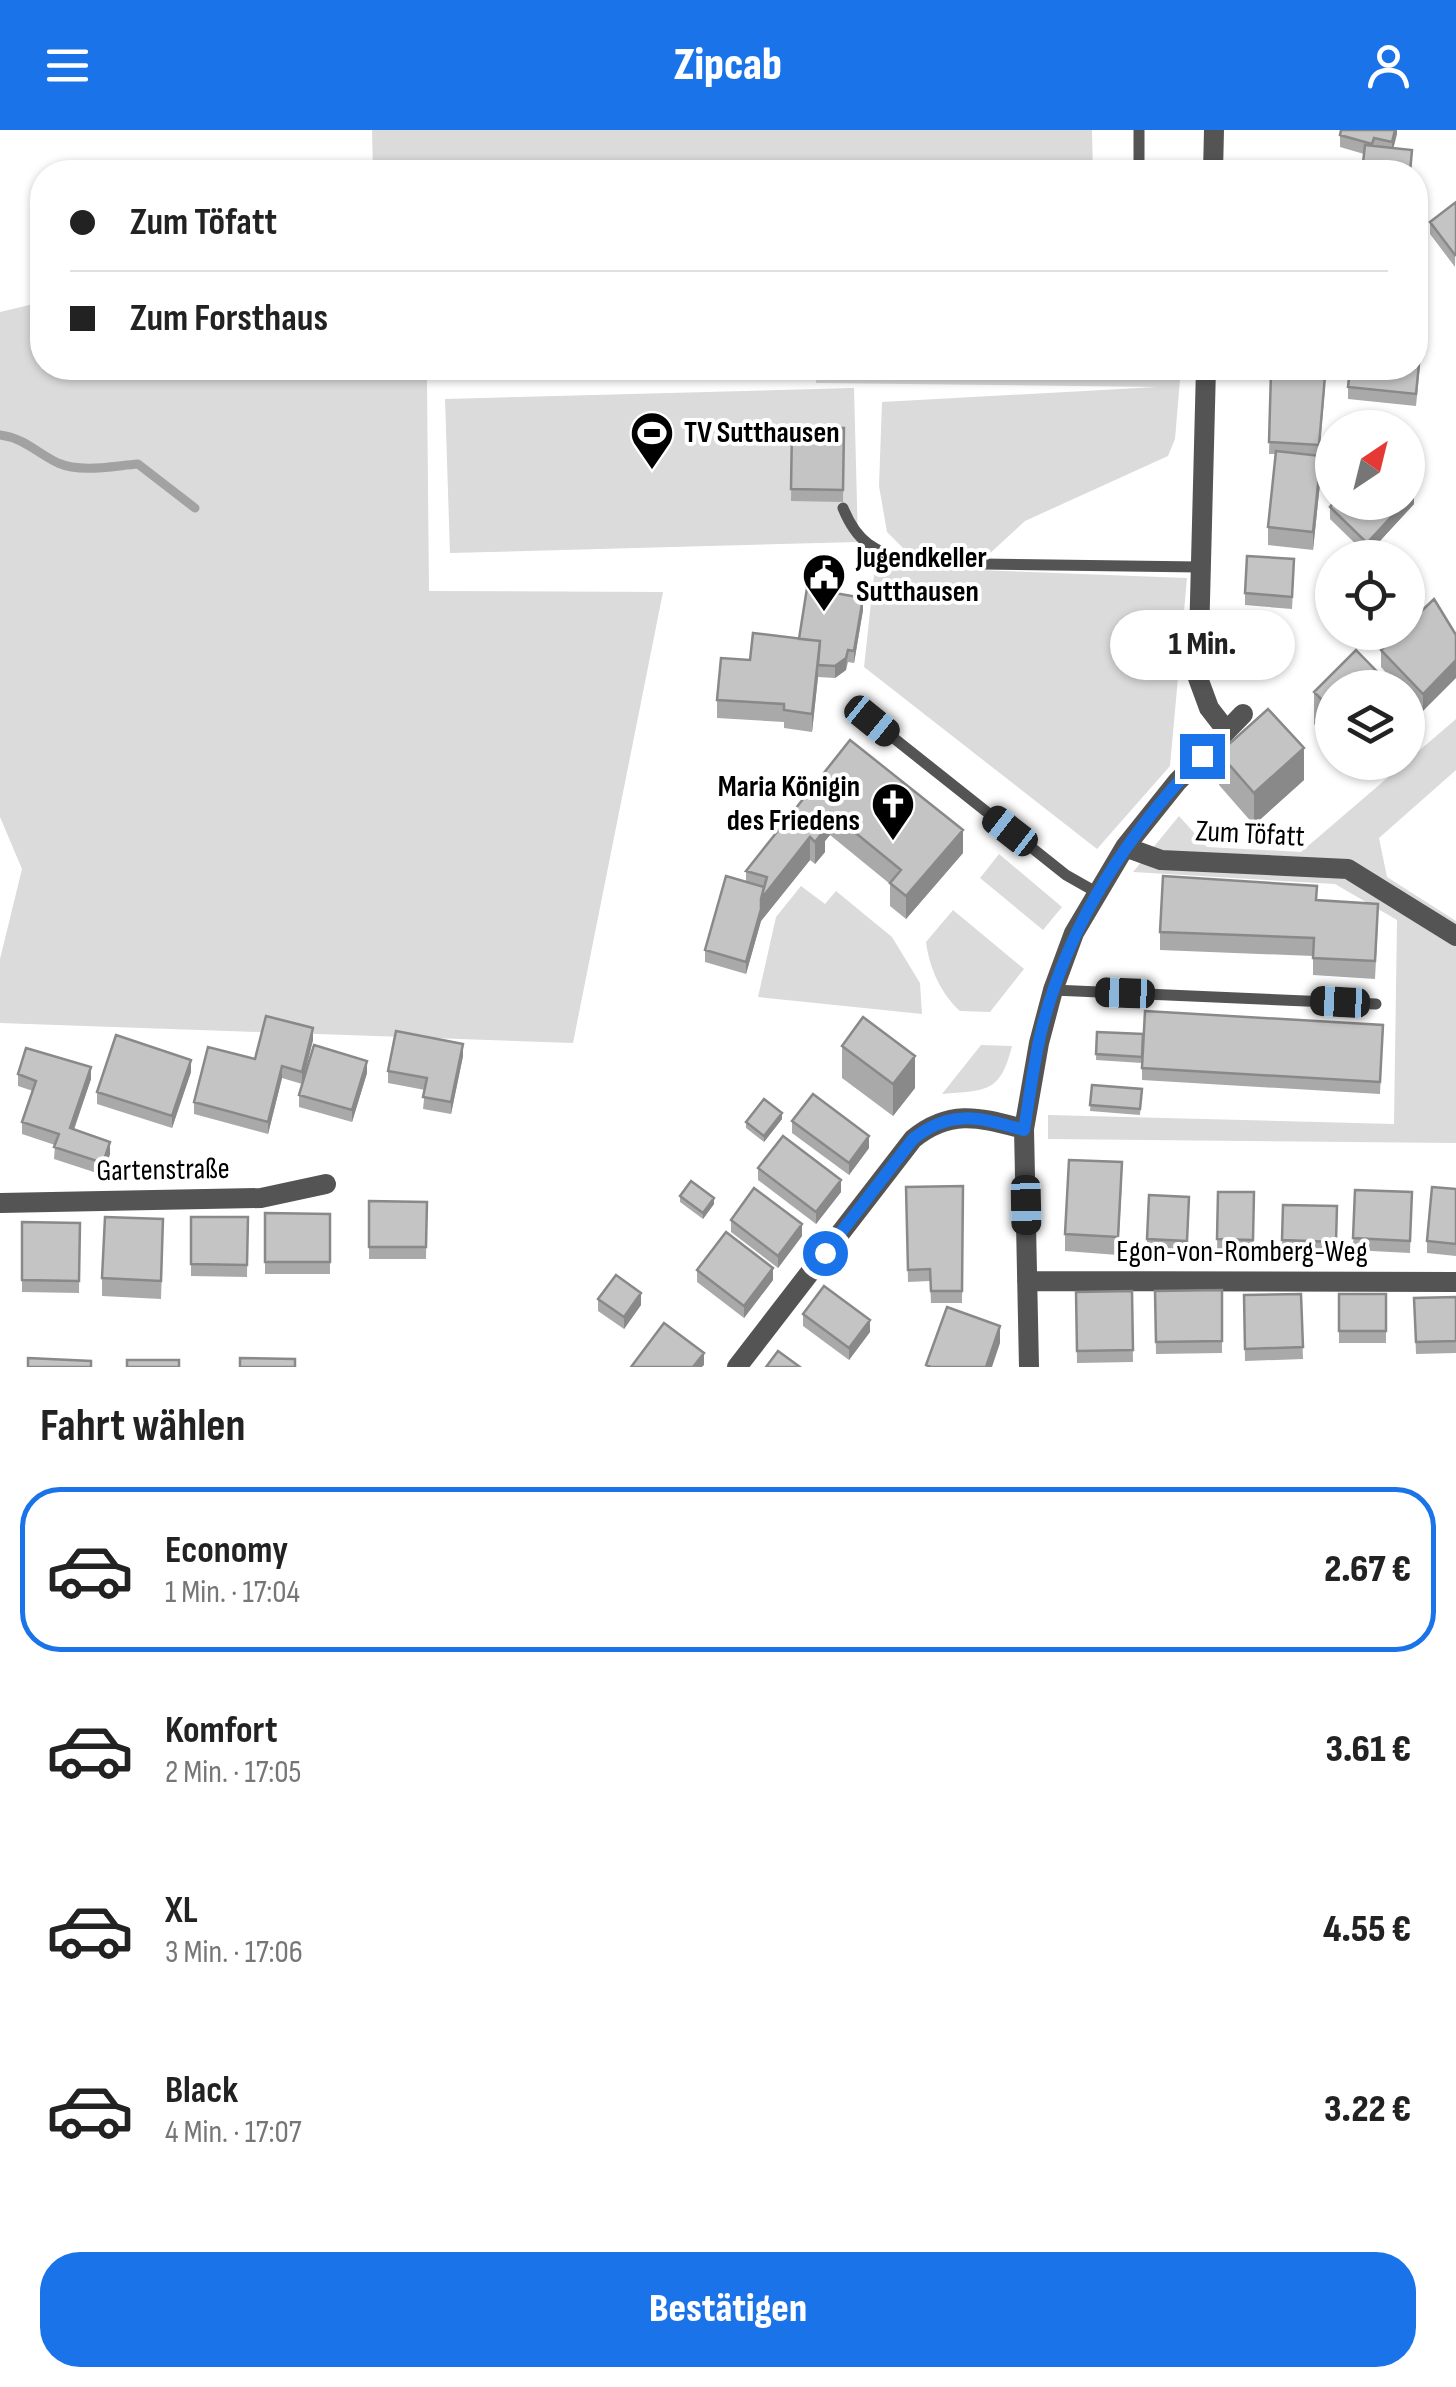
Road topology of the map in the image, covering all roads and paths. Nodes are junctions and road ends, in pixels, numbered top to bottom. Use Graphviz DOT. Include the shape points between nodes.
graph roads {
  1 [pos="1139,130"];
  2 [pos="1214,130"];
  3 [pos="1139,160"];
  4 [pos="1213,160"];
  5 [pos="1206,380"];
  6 [pos="843,508"];
  7 [pos="1198,567"];
  8 [pos="1243,714"];
  9 [pos="866,716"];
  10 [pos="1226,730"];
  11 [pos="1125,847"];
  12 [pos="1096,892"];
  13 [pos="1456,936"];
  14 [pos="1053,990"];
  15 [pos="1376,1004"];
  16 [pos="1024,1130"];
  17 [pos="326,1184"];
  18 [pos="0,1203"];
  19 [pos="1027,1281"];
  20 [pos="1456,1282"];
  21 [pos="737,1367"];
  22 [pos="1030,1367"];
  1 -- 3 [label="lane"];
  2 -- 4 [label="street"];
  5 -- 7 [label="street"];
  6 -- 7 [label="lane" via="871,548 910,563"];
  7 -- 10 [label="street" via="1198,678"];
  8 -- 10 [label="street"];
  9 -- 12 [label="lane" via="1066,876"];
  10 -- 11 [label="street"];
  11 -- 12 [label="street"];
  11 -- 13 [label="street, Zum Töfatt" via="1162,860 1348,869"];
  12 -- 14 [label="street"];
  14 -- 15 [label="lane"];
  14 -- 16 [label="street"];
  16 -- 19 [label="street"];
  16 -- 21 [label="street" via="982,1119 931,1124"];
  17 -- 18 [label="street, Gartenstraße" via="261,1198"];
  19 -- 20 [label="street, Egon-von-Romberg-Weg"];
  19 -- 22 [label="street"];
}
